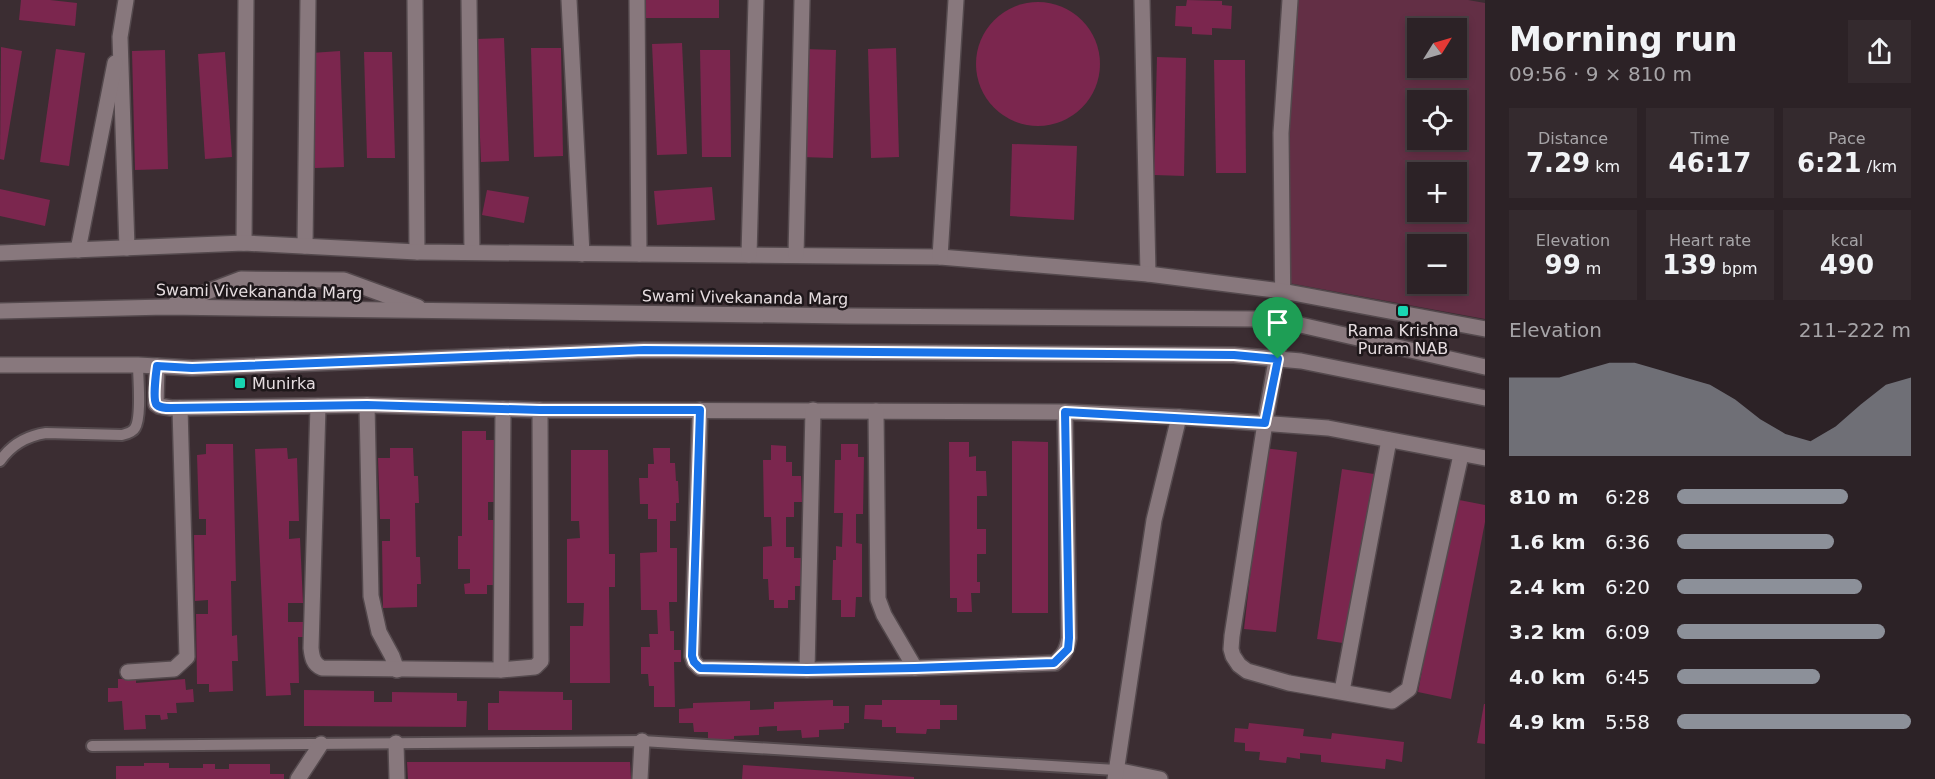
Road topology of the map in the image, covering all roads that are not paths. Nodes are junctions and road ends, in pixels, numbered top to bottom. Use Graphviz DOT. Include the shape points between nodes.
graph roads {
  1 [pos="126,0"];
  2 [pos="246,0"];
  3 [pos="308,0"];
  4 [pos="415,0"];
  5 [pos="469,0"];
  6 [pos="569,0"];
  7 [pos="637,0"];
  8 [pos="756,0"];
  9 [pos="802,0"];
  10 [pos="956,0"];
  11 [pos="1142,0"];
  12 [pos="1290,0"];
  13 [pos="120,37"];
  14 [pos="244,243"];
  15 [pos="305,246"];
  16 [pos="127,248"];
  17 [pos="78,250"];
  18 [pos="417,252"];
  19 [pos="472,252"];
  20 [pos="0,254"];
  21 [pos="582,254"];
  22 [pos="639,254"];
  23 [pos="749,255"];
  24 [pos="796,255"];
  25 [pos="940,257"];
  26 [pos="1148,274"];
  27 [pos="1282,291"];
  28 [pos="166,307"];
  29 [pos="0,311"];
  30 [pos="429,311"];
  31 [pos="1283,321"];
  32 [pos="1485,329"];
  33 [pos="1278,359"];
  34 [pos="138,364"];
  35 [pos="0,365"];
  36 [pos="157,366"];
  37 [pos="1485,367"];
  38 [pos="1485,398"];
  39 [pos="367,405"];
  40 [pos="318,406"];
  41 [pos="180,408"];
  42 [pos="503,409"];
  43 [pos="540,410"];
  44 [pos="700,410"];
  45 [pos="813,411"];
  46 [pos="876,411"];
  47 [pos="1065,412"];
  48 [pos="1179,417"];
  49 [pos="1265,423"];
  50 [pos="1389,441"];
  51 [pos="1461,455"];
  52 [pos="1485,458"];
  53 [pos="0,461"];
  54 [pos="915,668"];
  55 [pos="397,670"];
  56 [pos="501,670"];
  57 [pos="807,670"];
  58 [pos="128,672"];
  59 [pos="1342,691"];
  60 [pos="642,741"];
  61 [pos="396,743"];
  62 [pos="321,744"];
  63 [pos="92,746"];
  64 [pos="1115,774"];
  65 [pos="298,779"];
  66 [pos="398,779"];
  67 [pos="640,779"];
  68 [pos="1160,779"];
  1 -- 13 [label="street"];
  2 -- 14 [label="street"];
  3 -- 15 [label="street"];
  4 -- 18 [label="street"];
  5 -- 19 [label="street"];
  6 -- 21 [label="street"];
  7 -- 22 [label="street"];
  8 -- 23 [label="street"];
  9 -- 24 [label="street"];
  10 -- 25 [label="street"];
  11 -- 26 [label="street"];
  12 -- 27 [label="street" via="1281,133"];
  13 -- 16 [label="street"];
  13 -- 17 [label="street"];
  14 -- 15 [label="street"];
  14 -- 16 [label="street"];
  15 -- 18 [label="street"];
  16 -- 17 [label="street"];
  17 -- 20 [label="street"];
  18 -- 19 [label="street"];
  19 -- 21 [label="street"];
  21 -- 22 [label="street"];
  22 -- 23 [label="street"];
  23 -- 24 [label="street"];
  24 -- 25 [label="street"];
  25 -- 26 [label="street"];
  26 -- 27 [label="street"];
  27 -- 31 [label="street"];
  27 -- 32 [label="street"];
  28 -- 29 [label="street, Swami Vivekananda Marg"];
  28 -- 30 [label="street, Swami Vivekananda Marg"];
  28 -- 30 [label="street" via="241,279 344,280"];
  30 -- 31 [label="street, Swami Vivekananda Marg"];
  31 -- 33 [label="street"];
  31 -- 37 [label="street, Swami Vivekananda Marg"];
  33 -- 36 [label="street" via="1234,355 644,350"];
  33 -- 38 [label="street"];
  33 -- 49 [label="street"];
  34 -- 35 [label="street"];
  34 -- 36 [label="street"];
  34 -- 53 [label="lane" via="138,413 135,428 129,433 36,434 15,445"];
  36 -- 41 [label="street" via="156,404"];
  39 -- 40 [label="street"];
  39 -- 42 [label="street"];
  39 -- 55 [label="street" via="371,596 379,632"];
  40 -- 41 [label="street"];
  40 -- 55 [label="street" via="312,658 322,668"];
  41 -- 58 [label="street" via="186,657 174,669"];
  42 -- 43 [label="street"];
  42 -- 56 [label="street"];
  43 -- 44 [label="street"];
  43 -- 56 [label="street" via="541,661 535,667"];
  44 -- 45 [label="street"];
  44 -- 57 [label="street" via="694,662 700,668"];
  45 -- 46 [label="street"];
  45 -- 57 [label="street"];
  46 -- 47 [label="street"];
  46 -- 54 [label="street" via="878,598"];
  47 -- 48 [label="street"];
  47 -- 54 [label="street" via="1068,649 1054,663"];
  48 -- 49 [label="street"];
  48 -- 64 [label="street" via="1152,530"];
  49 -- 50 [label="street" via="1328,428"];
  49 -- 59 [label="street" via="1232,636 1233,656 1247,671 1289,683"];
  50 -- 51 [label="street"];
  50 -- 59 [label="street"];
  51 -- 52 [label="street"];
  51 -- 59 [label="street" via="1409,689 1392,701"];
  54 -- 57 [label="street"];
  55 -- 56 [label="street"];
  60 -- 61 [label="lane"];
  60 -- 64 [label="lane"];
  60 -- 67 [label="street"];
  61 -- 62 [label="lane"];
  61 -- 66 [label="street"];
  62 -- 63 [label="lane"];
  62 -- 65 [label="street"];
  64 -- 68 [label="street"];
}
